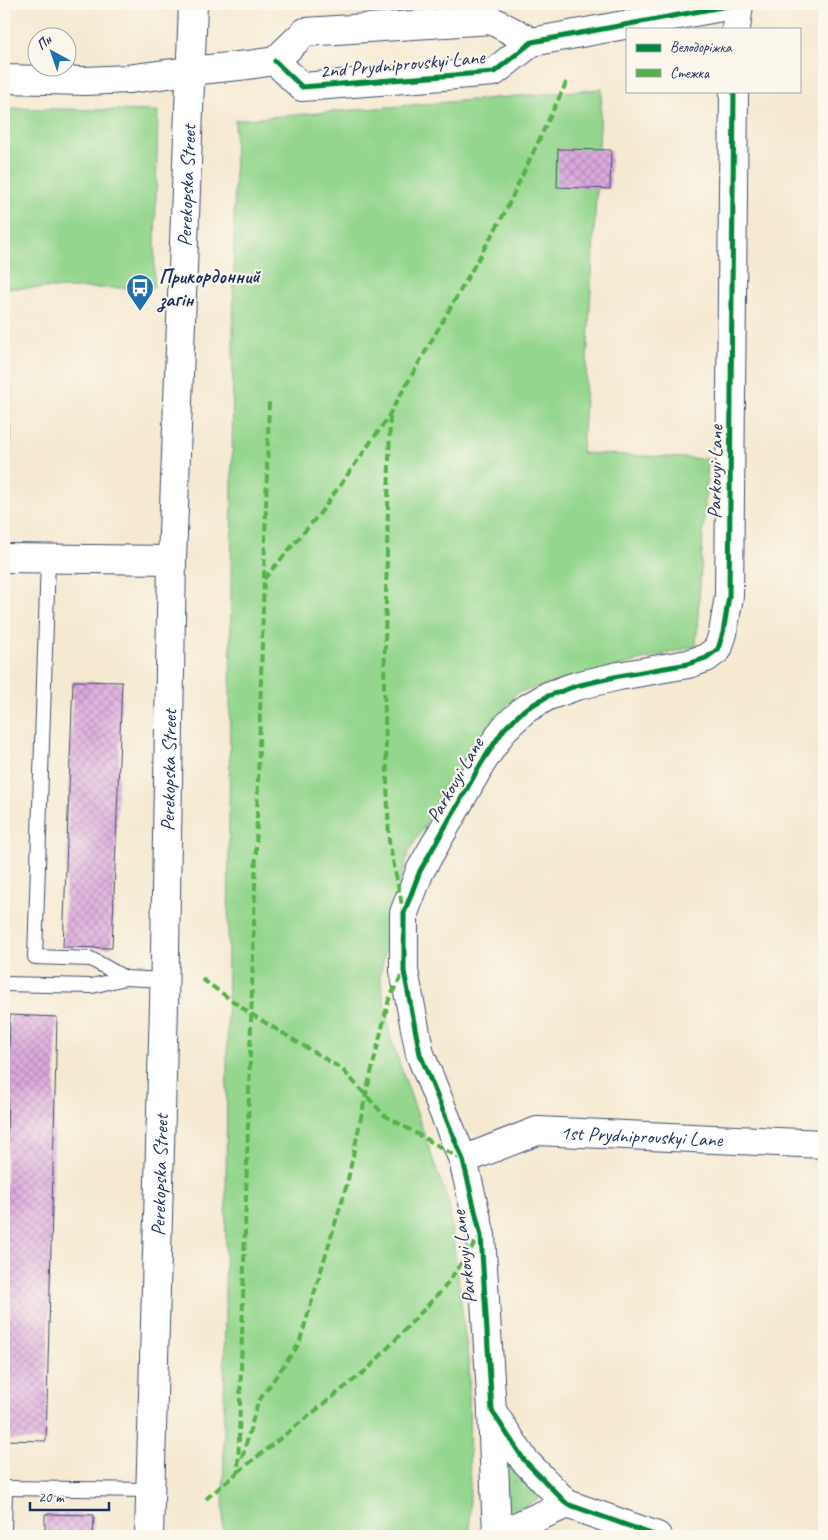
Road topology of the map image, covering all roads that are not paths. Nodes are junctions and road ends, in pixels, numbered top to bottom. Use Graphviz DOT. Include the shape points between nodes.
graph roads {
  1 [pos="193,4"];
  2 [pos="738,4"];
  3 [pos="736,28"];
  4 [pos="532,42"];
  5 [pos="275,61"];
  6 [pos="190,71"];
  7 [pos="4,78"];
  8 [pos="734,92"];
  9 [pos="4,558"];
  10 [pos="48,560"];
  11 [pos="172,560"];
  12 [pos="125,978"];
  13 [pos="165,980"];
  14 [pos="4,984"];
  15 [pos="824,1144"];
  16 [pos="463,1160"];
  17 [pos="492,1410"];
  18 [pos="4,1488"];
  19 [pos="150,1490"];
  20 [pos="567,1504"];
  21 [pos="4,1532"];
  22 [pos="496,1535"];
  23 [pos="150,1536"];
  24 [pos="658,1536"];
  1 -- 6 [label="street, Perekopska Street"];
  2 -- 3 [label="street"];
  2 -- 4 [label="street, 2nd Prydniprovskyi Lane"];
  4 -- 5 [label="street, 2nd Prydniprovskyi Lane" via="491,20 315,31 305,32"];
  4 -- 5 [label="street, 2nd Prydniprovskyi Lane" via="494,72 302,87"];
  5 -- 6 [label="street"];
  6 -- 7 [label="street" via="86,81"];
  6 -- 11 [label="street, Perekopska Street"];
  8 -- 16 [label="street, Parkovyi Lane" via="729,596 723,633 718,649 706,658 576,686 548,696 524,710 499,735 420,871 404,913 404,971 420,1054"];
  9 -- 10 [label="street"];
  10 -- 11 [label="street"];
  10 -- 12 [label="lane" via="35,957 91,959"];
  11 -- 13 [label="street, Perekopska Street"];
  12 -- 13 [label="lane"];
  12 -- 14 [label="lane" via="92,986"];
  13 -- 19 [label="street, Perekopska Street"];
  15 -- 16 [label="street, 1st Prydniprovskyi Lane" via="536,1131"];
  16 -- 17 [label="street, Parkovyi Lane" via="481,1236"];
  17 -- 20 [label="street, Parkovyi Lane" via="524,1460"];
  17 -- 22 [label="street"];
  18 -- 19 [label="lane"];
  18 -- 21 [label="lane"];
  19 -- 23 [label="street, Perekopska Street"];
  20 -- 22 [label="street"];
  20 -- 24 [label="street"];
}
